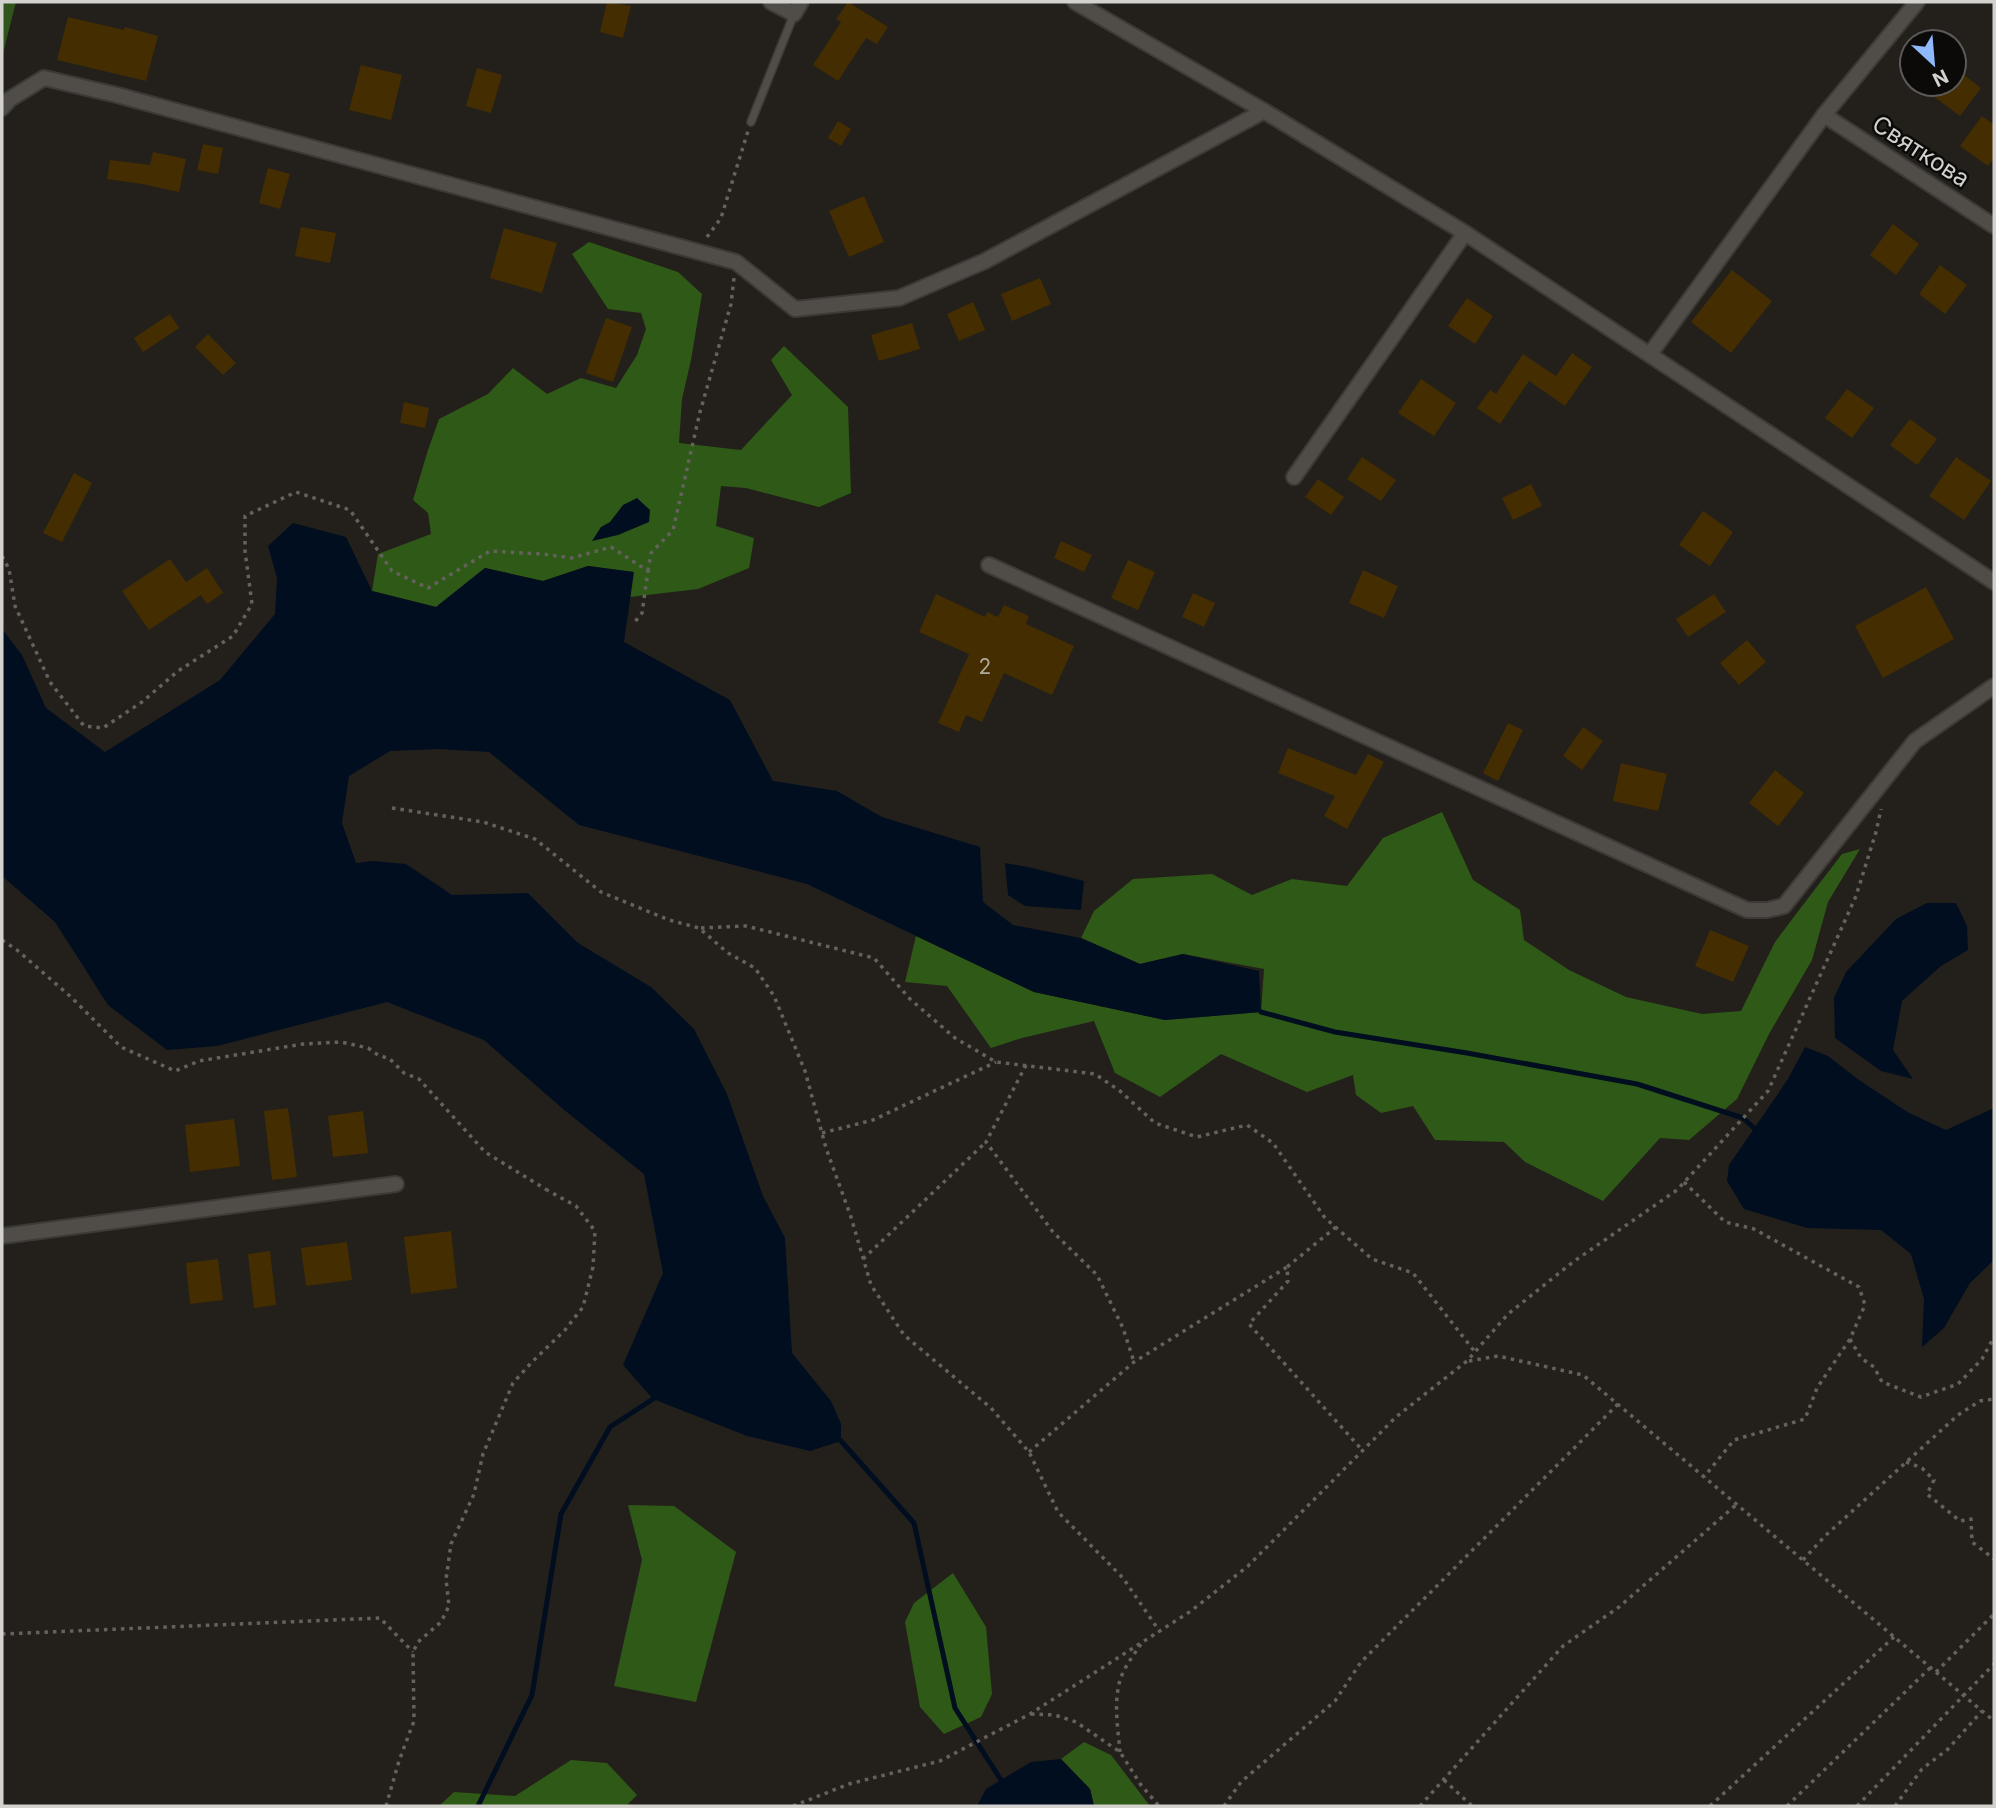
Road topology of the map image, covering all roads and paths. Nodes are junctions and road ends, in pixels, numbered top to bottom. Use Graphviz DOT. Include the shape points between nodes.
graph roads {
  1 [pos="771,2"];
  2 [pos="1075,2"];
  3 [pos="1917,2"];
  4 [pos="798,8"];
  5 [pos="2,108"];
  6 [pos="1264,111"];
  7 [pos="1824,115"];
  8 [pos="751,122"];
  9 [pos="1994,226"];
  10 [pos="1465,233"];
  11 [pos="696,251"];
  12 [pos="736,262"];
  13 [pos="1650,354"];
  14 [pos="1294,477"];
  15 [pos="2,556"];
  16 [pos="989,565"];
  17 [pos="648,571"];
  18 [pos="1994,582"];
  19 [pos="634,623"];
  20 [pos="1994,686"];
  21 [pos="392,808"];
  22 [pos="1881,809"];
  23 [pos="699,928"];
  24 [pos="2,940"];
  25 [pos="996,1062"];
  26 [pos="1026,1065"];
  27 [pos="822,1133"];
  28 [pos="986,1142"];
  29 [pos="1684,1182"];
  30 [pos="396,1184"];
  31 [pos="1336,1227"];
  32 [pos="2,1236"];
  33 [pos="863,1259"];
  34 [pos="1287,1266"];
  35 [pos="1994,1337"];
  36 [pos="1850,1339"];
  37 [pos="1475,1352"];
  38 [pos="1467,1361"];
  39 [pos="1134,1362"];
  40 [pos="1994,1399"];
  41 [pos="1618,1404"];
  42 [pos="1363,1451"];
  43 [pos="1029,1452"];
  44 [pos="1906,1462"];
  45 [pos="1704,1477"];
  46 [pos="1737,1504"];
  47 [pos="1994,1559"];
  48 [pos="1803,1560"];
  49 [pos="1994,1614"];
  50 [pos="1160,1632"];
  51 [pos="2,1634"];
  52 [pos="1894,1637"];
  53 [pos="1142,1643"];
  54 [pos="413,1652"];
  55 [pos="1994,1664"];
  56 [pos="1930,1668"];
  57 [pos="1935,1672"];
  58 [pos="1964,1696"];
  59 [pos="1982,1711"];
  60 [pos="1030,1714"];
  61 [pos="1994,1721"];
  62 [pos="1120,1752"];
  63 [pos="1444,1780"];
  64 [pos="386,1806"];
  65 [pos="793,1806"];
  66 [pos="1159,1806"];
  67 [pos="1224,1806"];
  68 [pos="1420,1806"];
  69 [pos="1472,1806"];
  70 [pos="1710,1806"];
  71 [pos="1787,1806"];
  72 [pos="1857,1806"];
  73 [pos="1895,1806"];
  1 -- 4 [label="street"];
  2 -- 6 [label="street"];
  3 -- 7 [label="street"];
  4 -- 8 [label="lane"];
  5 -- 11 [label="street" via="44,78"];
  6 -- 10 [label="street"];
  6 -- 12 [label="street" via="985,261 899,298 795,309"];
  7 -- 9 [label="street, Святкова"];
  7 -- 13 [label="street"];
  8 -- 11 [label="path" via="721,218"];
  10 -- 13 [label="street"];
  10 -- 14 [label="street"];
  11 -- 12 [label="street"];
  12 -- 17 [label="path" via="731,304 673,530 651,553"];
  13 -- 18 [label="street"];
  15 -- 17 [label="path" via="9,569 15,606 50,682 84,726 103,728 233,636 252,604 245,516 296,492 350,510 392,571 428,589 490,551 572,558 611,547"];
  16 -- 20 [label="street" via="1747,910 1784,906 1915,741"];
  17 -- 19 [label="path" via="642,613"];
  21 -- 23 [label="path" via="483,822 535,839 601,892"];
  22 -- 29 [label="path" via="1856,897 1768,1091"];
  23 -- 25 [label="path" via="746,926 874,958 910,999 955,1038"];
  23 -- 27 [label="path" via="727,953 755,968 774,996 805,1071"];
  24 -- 54 [label="path" via="71,997 121,1047 175,1071 199,1061 303,1044 341,1042 368,1048 419,1079 485,1152 576,1206 595,1231 593,1267 583,1307 513,1383 451,1544 446,1579 449,1606 441,1622"];
  25 -- 26 [label="path"];
  25 -- 27 [label="path" via="873,1120"];
  26 -- 28 [label="path"];
  26 -- 31 [label="path" via="1094,1074 1155,1123 1197,1137 1247,1125 1273,1143"];
  27 -- 33 [label="path"];
  28 -- 33 [label="path"];
  28 -- 39 [label="path" via="1053,1231 1097,1275 1124,1328"];
  29 -- 36 [label="path" via="1725,1222 1754,1229 1859,1287 1865,1305"];
  29 -- 37 [label="path" via="1508,1314"];
  30 -- 32 [label="street"];
  31 -- 34 [label="path"];
  31 -- 37 [label="path" via="1372,1259 1413,1273"];
  33 -- 43 [label="path" via="871,1285 904,1335 991,1408"];
  34 -- 39 [label="path"];
  34 -- 42 [label="path" via="1288,1280 1249,1324"];
  35 -- 36 [label="path" via="1982,1359 1958,1384 1921,1397 1882,1382"];
  36 -- 45 [label="path" via="1817,1388 1805,1419 1734,1440"];
  37 -- 38 [label="path"];
  38 -- 41 [label="path" via="1498,1356 1583,1374"];
  38 -- 42 [label="path" via="1396,1417"];
  39 -- 43 [label="path"];
  40 -- 44 [label="path" via="1980,1401 1958,1415"];
  41 -- 45 [label="path"];
  41 -- 67 [label="path" via="1361,1662 1335,1701 1241,1782"];
  42 -- 50 [label="path" via="1248,1566"];
  43 -- 50 [label="path" via="1058,1512 1123,1578"];
  44 -- 47 [label="path" via="1922,1468 1934,1480 1927,1494 1960,1521 1971,1519 1972,1542"];
  44 -- 48 [label="path"];
  45 -- 46 [label="path"];
  46 -- 48 [label="path"];
  46 -- 63 [label="path" via="1619,1607 1563,1646"];
  48 -- 52 [label="path"];
  49 -- 57 [label="path"];
  50 -- 53 [label="path"];
  51 -- 54 [label="path" via="380,1618"];
  52 -- 56 [label="path"];
  52 -- 70 [label="path"];
  53 -- 60 [label="path"];
  53 -- 62 [label="path" via="1119,1683"];
  54 -- 64 [label="path" via="414,1721"];
  55 -- 58 [label="path"];
  56 -- 57 [label="path"];
  56 -- 71 [label="path"];
  57 -- 58 [label="path"];
  58 -- 59 [label="path"];
  58 -- 72 [label="path"];
  59 -- 61 [label="path"];
  59 -- 73 [label="path" via="1948,1749 1922,1769"];
  60 -- 62 [label="path" via="1055,1714 1076,1722"];
  60 -- 65 [label="path" via="940,1761 849,1784"];
  62 -- 66 [label="path"];
  63 -- 68 [label="path"];
  63 -- 69 [label="path"];
}
